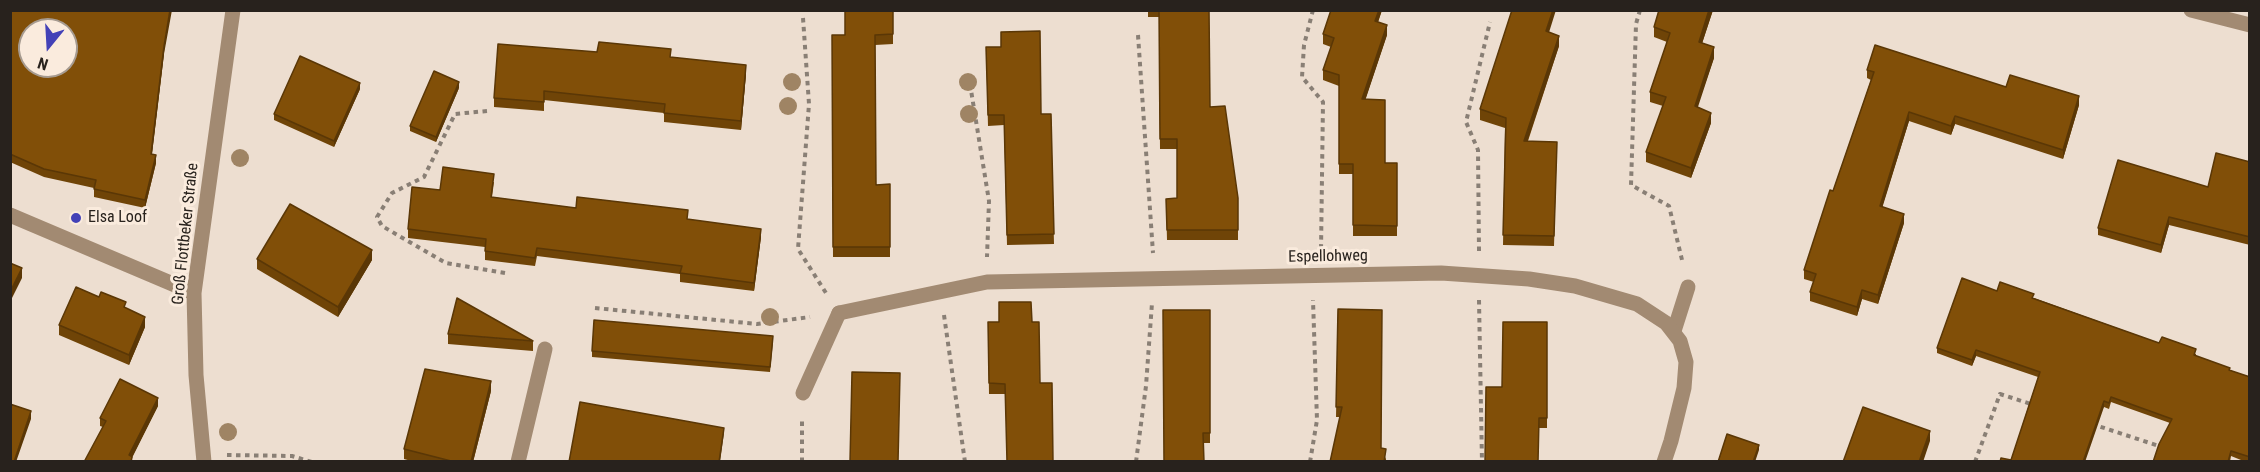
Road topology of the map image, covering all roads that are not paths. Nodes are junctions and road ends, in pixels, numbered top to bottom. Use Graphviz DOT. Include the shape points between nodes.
graph roads {
  1 [pos="233,10"];
  2 [pos="2191,10"];
  3 [pos="2250,25"];
  4 [pos="10,215"];
  5 [pos="1688,287"];
  6 [pos="194,293"];
  7 [pos="1674,331"];
  8 [pos="545,350"];
  9 [pos="803,393"];
  10 [pos="204,460"];
  11 [pos="518,462"];
  12 [pos="1664,462"];
  1 -- 6 [label="street, Groß Flottbeker Straße"];
  2 -- 3 [label="street"];
  4 -- 6 [label="street"];
  5 -- 7 [label="street"];
  6 -- 10 [label="street, Groß Flottbeker Straße"];
  7 -- 9 [label="street, Espellohweg" via="1637,304 1607,293 1529,279 1479,275 987,282 839,313"];
  7 -- 12 [label="street" via="1684,352 1686,372"];
  8 -- 11 [label="street"];
}
